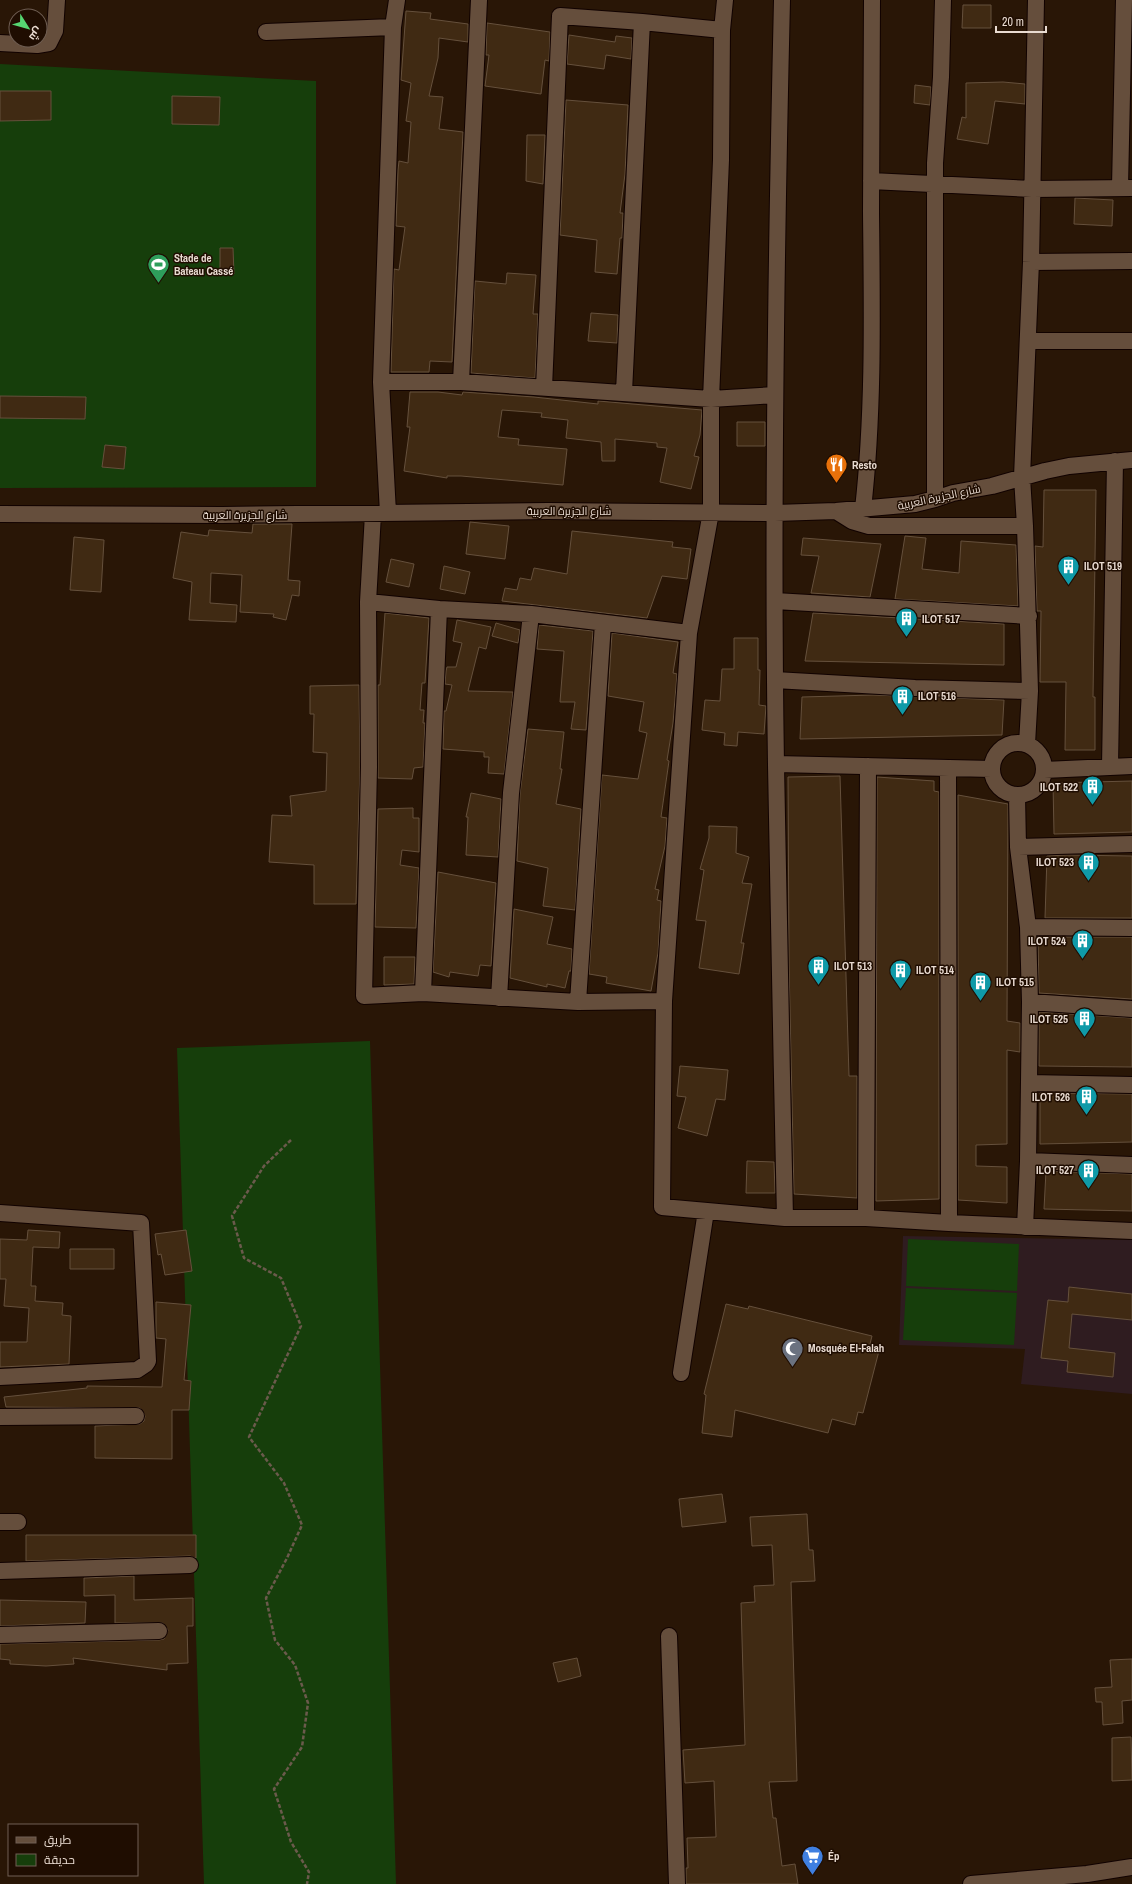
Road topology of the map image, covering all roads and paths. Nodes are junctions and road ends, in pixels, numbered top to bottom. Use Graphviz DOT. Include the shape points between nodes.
graph roads {
  1 [pos="57,0"];
  2 [pos="397,0"];
  3 [pos="479,0"];
  4 [pos="725,0"];
  5 [pos="782,0"];
  6 [pos="872,0"];
  7 [pos="943,0"];
  8 [pos="1036,0"];
  9 [pos="1124,0"];
  10 [pos="642,22"];
  11 [pos="394,27"];
  12 [pos="722,30"];
  13 [pos="266,32"];
  14 [pos="0,43"];
  15 [pos="871,181"];
  16 [pos="936,184"];
  17 [pos="1126,188"];
  18 [pos="1032,189"];
  19 [pos="1031,262"];
  20 [pos="1132,262"];
  21 [pos="1028,341"];
  22 [pos="1132,341"];
  23 [pos="381,382"];
  24 [pos="461,382"];
  25 [pos="544,388"];
  26 [pos="624,392"];
  27 [pos="775,396"];
  28 [pos="711,398"];
  29 [pos="1132,460"];
  30 [pos="1115,461"];
  31 [pos="1022,477"];
  32 [pos="935,499"];
  33 [pos="863,509"];
  34 [pos="836,511"];
  35 [pos="711,512"];
  36 [pos="775,513"];
  37 [pos="0,514"];
  38 [pos="381,514"];
  39 [pos="1025,526"];
  40 [pos="775,601"];
  41 [pos="368,602"];
  42 [pos="439,609"];
  43 [pos="531,614"];
  44 [pos="1028,616"];
  45 [pos="603,623"];
  46 [pos="689,633"];
  47 [pos="775,680"];
  48 [pos="1030,691"];
  49 [pos="1027,744"];
  50 [pos="776,764"];
  51 [pos="868,766"];
  52 [pos="1110,766"];
  53 [pos="1132,766"];
  54 [pos="948,769"];
  55 [pos="992,769"];
  56 [pos="1044,770"];
  57 [pos="1018,795"];
  58 [pos="1132,844"];
  59 [pos="1018,847"];
  60 [pos="1028,926"];
  61 [pos="1132,928"];
  62 [pos="423,993"];
  63 [pos="499,998"];
  64 [pos="664,1001"];
  65 [pos="578,1002"];
  66 [pos="1030,1002"];
  67 [pos="1132,1009"];
  68 [pos="1029,1083"];
  69 [pos="1132,1085"];
  70 [pos="291,1140"];
  71 [pos="1028,1162"];
  72 [pos="1132,1165"];
  73 [pos="706,1211"];
  74 [pos="0,1213"];
  75 [pos="785,1218"];
  76 [pos="866,1218"];
  77 [pos="949,1223"];
  78 [pos="1025,1226"];
  79 [pos="1132,1231"];
  80 [pos="682,1373"];
  81 [pos="0,1377"];
  82 [pos="136,1416"];
  83 [pos="0,1417"];
  84 [pos="0,1522"];
  85 [pos="18,1522"];
  86 [pos="190,1565"];
  87 [pos="0,1571"];
  88 [pos="159,1631"];
  89 [pos="0,1635"];
  90 [pos="669,1636"];
  91 [pos="1132,1867"];
  92 [pos="1087,1879"];
  93 [pos="307,1884"];
  94 [pos="677,1884"];
  95 [pos="979,1884"];
  1 -- 14 [label="street" via="55,30 49,43"];
  2 -- 11 [label="street"];
  3 -- 24 [label="street"];
  4 -- 12 [label="street"];
  5 -- 27 [label="street"];
  6 -- 15 [label="street"];
  7 -- 16 [label="street"];
  8 -- 18 [label="street"];
  9 -- 17 [label="street"];
  10 -- 12 [label="street"];
  10 -- 25 [label="street" via="560,16"];
  10 -- 26 [label="street"];
  11 -- 13 [label="street"];
  11 -- 23 [label="street"];
  12 -- 28 [label="street" via="721,160"];
  15 -- 16 [label="street"];
  15 -- 33 [label="street" via="872,345 867,474"];
  16 -- 18 [label="street"];
  16 -- 32 [label="street"];
  17 -- 18 [label="street"];
  18 -- 19 [label="street"];
  19 -- 20 [label="street"];
  19 -- 21 [label="street"];
  21 -- 22 [label="street"];
  21 -- 31 [label="street"];
  23 -- 24 [label="street"];
  23 -- 38 [label="street"];
  24 -- 25 [label="street"];
  25 -- 26 [label="street"];
  26 -- 28 [label="street"];
  27 -- 28 [label="street"];
  27 -- 36 [label="street"];
  28 -- 35 [label="street"];
  29 -- 30 [label="street, شارع الجزيرة العربية"];
  30 -- 31 [label="street, شارع الجزيرة العربية" via="1069,466"];
  30 -- 52 [label="street"];
  31 -- 32 [label="street, شارع الجزيرة العربية"];
  31 -- 39 [label="street"];
  32 -- 33 [label="street, شارع الجزيرة العربية" via="915,504"];
  33 -- 34 [label="street, شارع الجزيرة العربية"];
  34 -- 36 [label="street, شارع الجزيرة العربية"];
  34 -- 39 [label="street" via="852,522 869,526"];
  35 -- 36 [label="street, شارع الجزيرة العربية"];
  35 -- 38 [label="street, شارع الجزيرة العربية"];
  35 -- 46 [label="street"];
  36 -- 40 [label="street"];
  37 -- 38 [label="street, شارع الجزيرة العربية"];
  38 -- 41 [label="street"];
  39 -- 44 [label="street"];
  40 -- 44 [label="street"];
  40 -- 47 [label="street"];
  41 -- 42 [label="street"];
  41 -- 62 [label="street" via="369,767 364,996"];
  42 -- 43 [label="street"];
  42 -- 62 [label="street"];
  43 -- 45 [label="street"];
  43 -- 63 [label="street" via="511,793"];
  44 -- 48 [label="street"];
  45 -- 46 [label="street"];
  45 -- 65 [label="street"];
  46 -- 64 [label="street"];
  47 -- 48 [label="street"];
  47 -- 50 [label="street"];
  48 -- 49 [label="street"];
  49 -- 55 [label="street" via="1019,742 1003,747 993,761"];
  49 -- 56 [label="street" via="1040,754"];
  50 -- 51 [label="street"];
  50 -- 75 [label="street"];
  51 -- 54 [label="street"];
  51 -- 76 [label="street"];
  52 -- 53 [label="street"];
  52 -- 56 [label="street"];
  54 -- 55 [label="street"];
  54 -- 77 [label="street"];
  55 -- 57 [label="street" via="1002,790"];
  56 -- 57 [label="street" via="1033,790"];
  57 -- 59 [label="street"];
  58 -- 59 [label="street"];
  59 -- 60 [label="street"];
  60 -- 61 [label="street"];
  60 -- 66 [label="street"];
  62 -- 63 [label="street"];
  63 -- 65 [label="street"];
  64 -- 65 [label="street"];
  64 -- 73 [label="street" via="662,1207"];
  66 -- 67 [label="street"];
  66 -- 68 [label="street"];
  68 -- 69 [label="street"];
  68 -- 71 [label="street"];
  70 -- 93 [label="path" via="264,1166 232,1216 244,1258 281,1278 301,1326 249,1437 284,1483 302,1525 266,1598 275,1640 295,1665 308,1703 302,1747 274,1789 291,1842 309,1872"];
  71 -- 72 [label="street"];
  71 -- 78 [label="street"];
  73 -- 75 [label="street"];
  73 -- 80 [label="street"];
  74 -- 81 [label="street" via="141,1223 148,1361 137,1370"];
  75 -- 76 [label="street"];
  76 -- 77 [label="street"];
  77 -- 78 [label="street"];
  78 -- 79 [label="street"];
  82 -- 83 [label="street"];
  84 -- 85 [label="street"];
  86 -- 87 [label="street"];
  88 -- 89 [label="street"];
  90 -- 94 [label="street"];
  91 -- 92 [label="street"];
  92 -- 95 [label="street"];
}
